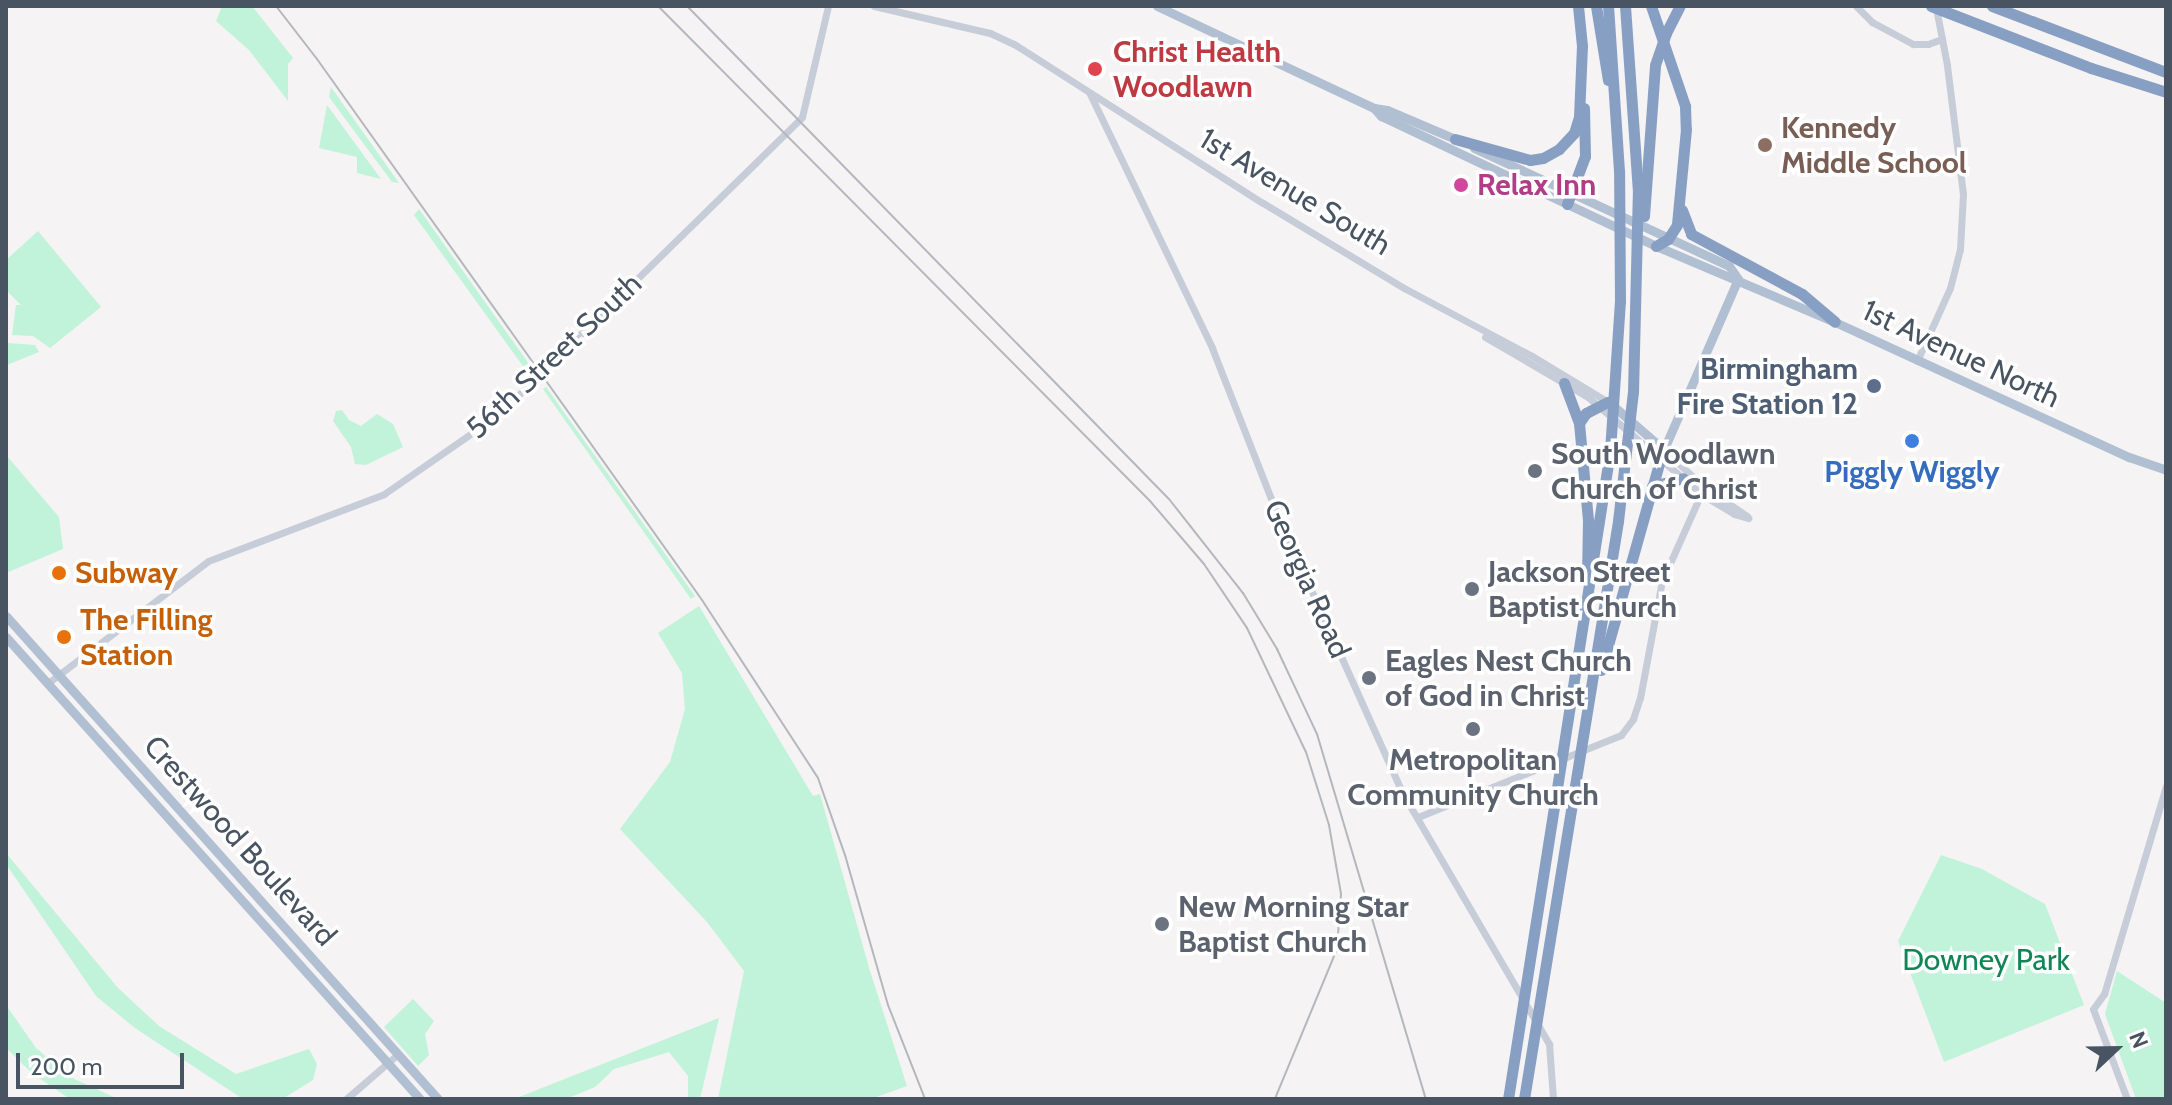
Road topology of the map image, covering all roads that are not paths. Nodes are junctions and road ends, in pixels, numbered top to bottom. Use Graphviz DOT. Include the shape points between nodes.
graph roads {
  1 [pos="828,6"];
  2 [pos="874,6"];
  3 [pos="1157,6"];
  4 [pos="1578,6"];
  5 [pos="1596,6"];
  6 [pos="1608,6"];
  7 [pos="1625,6"];
  8 [pos="1651,6"];
  9 [pos="1856,6"];
  10 [pos="1933,6"];
  11 [pos="1992,6"];
  12 [pos="1677,11"];
  13 [pos="1942,39"];
  14 [pos="2166,72"];
  15 [pos="1581,92"];
  16 [pos="2166,92"];
  17 [pos="1090,94"];
  18 [pos="1374,108"];
  19 [pos="1455,139"];
  20 [pos="1618,171"];
  21 [pos="1642,192"];
  22 [pos="1569,199"];
  23 [pos="1681,203"];
  24 [pos="1668,239"];
  25 [pos="1656,246"];
  26 [pos="1738,279"];
  27 [pos="1835,322"];
  28 [pos="1475,327"];
  29 [pos="1917,362"];
  30 [pos="1564,383"];
  31 [pos="1604,403"];
  32 [pos="1579,423"];
  33 [pos="1662,453"];
  34 [pos="2166,470"];
  35 [pos="1683,478"];
  36 [pos="1652,486"];
  37 [pos="1703,490"];
  38 [pos="6,616"];
  39 [pos="1585,628"];
  40 [pos="6,637"];
  41 [pos="59,675"];
  42 [pos="48,683"];
  43 [pos="1587,717"];
  44 [pos="2166,786"];
  45 [pos="1418,817"];
  46 [pos="398,1054"];
  47 [pos="387,1063"];
  48 [pos="346,1099"];
  49 [pos="420,1099"];
  50 [pos="438,1099"];
  51 [pos="1508,1099"];
  52 [pos="1524,1099"];
  53 [pos="1553,1099"];
  54 [pos="2127,1099"];
  1 -- 41 [label="street, 56th Street South" via="804,113 499,414 377,497 208,561"];
  2 -- 17 [label="street, 1st Avenue South" via="990,33"];
  3 -- 18 [label="main road, 1st Avenue North"];
  4 -- 15 [label="highway"];
  5 -- 20 [label="highway"];
  6 -- 20 [label="highway"];
  7 -- 21 [label="highway"];
  8 -- 23 [label="highway" via="1685,106"];
  9 -- 13 [label="street" via="1872,22 1913,44"];
  10 -- 13 [label="street"];
  10 -- 16 [label="highway"];
  11 -- 14 [label="highway"];
  12 -- 21 [label="highway" via="1655,65"];
  13 -- 29 [label="street" via="1963,194 1960,249"];
  15 -- 19 [label="highway" via="1574,133 1543,158 1530,160"];
  15 -- 22 [label="highway" via="1585,156"];
  17 -- 28 [label="street, 1st Avenue South"];
  17 -- 45 [label="street, Georgia Road" via="1212,348 1310,592"];
  18 -- 19 [label="main road, 1st Avenue North"];
  18 -- 22 [label="main road, 1st Avenue North" via="1381,116"];
  19 -- 22 [label="main road, 1st Avenue North"];
  20 -- 39 [label="highway" via="1615,383"];
  21 -- 43 [label="highway" via="1626,463"];
  22 -- 24 [label="main road, 1st Avenue North"];
  22 -- 25 [label="main road, 1st Avenue North"];
  23 -- 24 [label="highway"];
  23 -- 27 [label="highway" via="1691,234 1802,294"];
  24 -- 25 [label="highway"];
  24 -- 26 [label="main road, 1st Avenue North" via="1729,266"];
  25 -- 26 [label="main road, 1st Avenue North"];
  26 -- 27 [label="main road, 1st Avenue North"];
  26 -- 33 [label="main road"];
  27 -- 29 [label="main road, 1st Avenue North"];
  28 -- 30 [label="street, 1st Avenue South"];
  28 -- 31 [label="street, 1st Avenue South"];
  29 -- 34 [label="main road, 1st Avenue North"];
  30 -- 31 [label="street, 1st Avenue South"];
  30 -- 32 [label="highway"];
  31 -- 32 [label="highway"];
  31 -- 33 [label="main road, 1st Avenue South"];
  32 -- 39 [label="highway" via="1588,520"];
  33 -- 35 [label="street, 1st Avenue South"];
  33 -- 36 [label="highway"];
  33 -- 37 [label="street, 1st Avenue South"];
  35 -- 36 [label="highway"];
  35 -- 37 [label="street, 1st Avenue South"];
  36 -- 43 [label="highway"];
  37 -- 37 [label="street, 1st Avenue South" via="1734,514 1748,518"];
  37 -- 45 [label="street" via="1662,581 1640,698 1621,735"];
  38 -- 41 [label="main road, Crestwood Boulevard"];
  39 -- 51 [label="highway"];
  40 -- 42 [label="main road, Crestwood Boulevard"];
  41 -- 42 [label="street, 56th Street South"];
  41 -- 46 [label="main road, Crestwood Boulevard"];
  42 -- 47 [label="main road, Crestwood Boulevard"];
  43 -- 52 [label="highway"];
  44 -- 54 [label="street" via="2104,994 2093,1009"];
  45 -- 53 [label="street, Georgia Road" via="1549,1044"];
  46 -- 47 [label="street"];
  46 -- 50 [label="main road, Crestwood Boulevard"];
  47 -- 48 [label="street"];
  47 -- 49 [label="main road, Crestwood Boulevard"];
}
